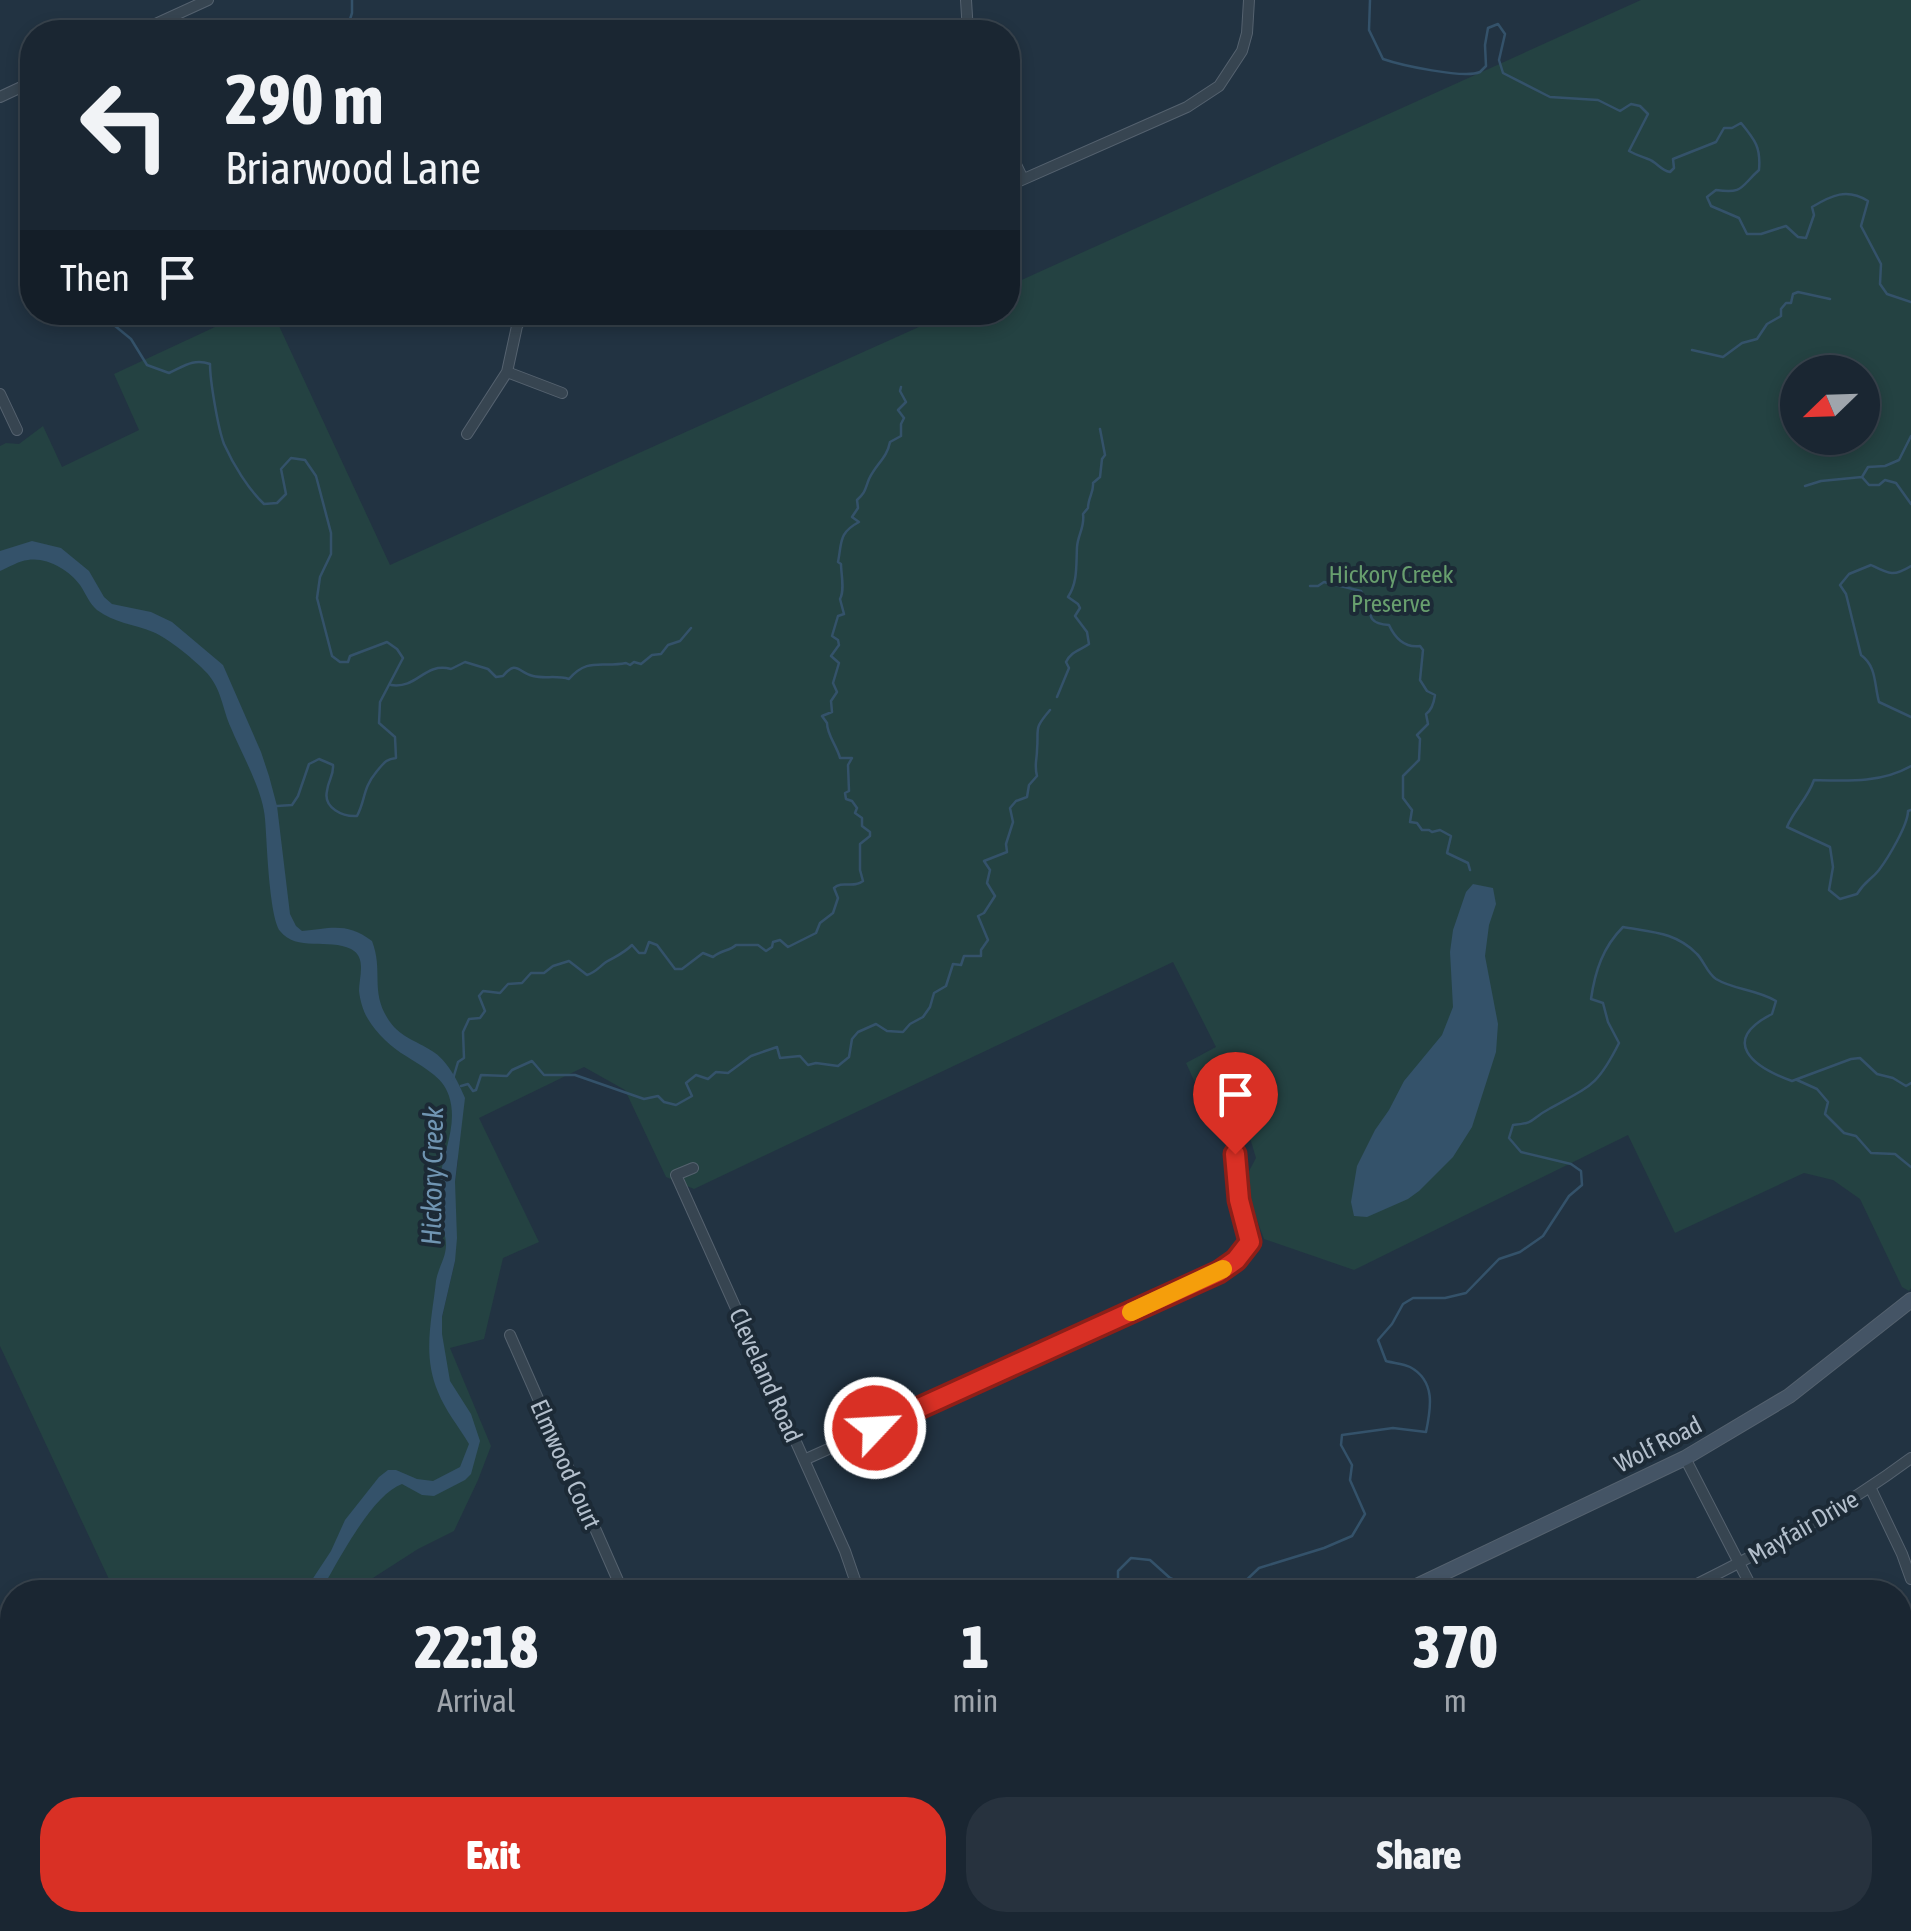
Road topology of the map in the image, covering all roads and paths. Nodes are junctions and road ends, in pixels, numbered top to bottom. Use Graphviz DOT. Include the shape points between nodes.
graph roads {
  1 [pos="208,0"];
  2 [pos="1249,0"];
  3 [pos="164,20"];
  4 [pos="1020,174"];
  5 [pos="1023,180"];
  6 [pos="1020,181"];
  7 [pos="518,325"];
  8 [pos="507,372"];
  9 [pos="562,393"];
  10 [pos="0,394"];
  11 [pos="17,430"];
  12 [pos="466,434"];
  13 [pos="1235,1154"];
  14 [pos="692,1168"];
  15 [pos="1911,1300"];
  16 [pos="510,1336"];
  17 [pos="1685,1458"];
  18 [pos="1911,1458"];
  19 [pos="804,1460"];
  20 [pos="1870,1489"];
  21 [pos="1739,1563"];
  22 [pos="1911,1579"];
  23 [pos="618,1580"];
  24 [pos="855,1580"];
  25 [pos="1429,1580"];
  26 [pos="1705,1580"];
  27 [pos="1748,1580"];
  1 -- 3 [label="street"];
  2 -- 5 [label="street" via="1242,51 1219,86 1187,108"];
  4 -- 5 [label="street"];
  5 -- 6 [label="street"];
  7 -- 8 [label="street"];
  8 -- 9 [label="street"];
  8 -- 12 [label="street"];
  10 -- 11 [label="street"];
  13 -- 19 [label="street" via="1250,1242 1236,1260"];
  14 -- 19 [label="street, Cleveland Road" via="676,1176"];
  15 -- 17 [label="main road, Wolf Road" via="1789,1396"];
  16 -- 23 [label="street, Elmwood Court"];
  17 -- 21 [label="street"];
  17 -- 25 [label="main road, Wolf Road"];
  18 -- 20 [label="street, Mayfair Drive"];
  19 -- 24 [label="street, Cleveland Road"];
  20 -- 21 [label="street, Mayfair Drive"];
  20 -- 22 [label="street"];
  21 -- 26 [label="street, Mayfair Drive"];
  21 -- 27 [label="street"];
}
